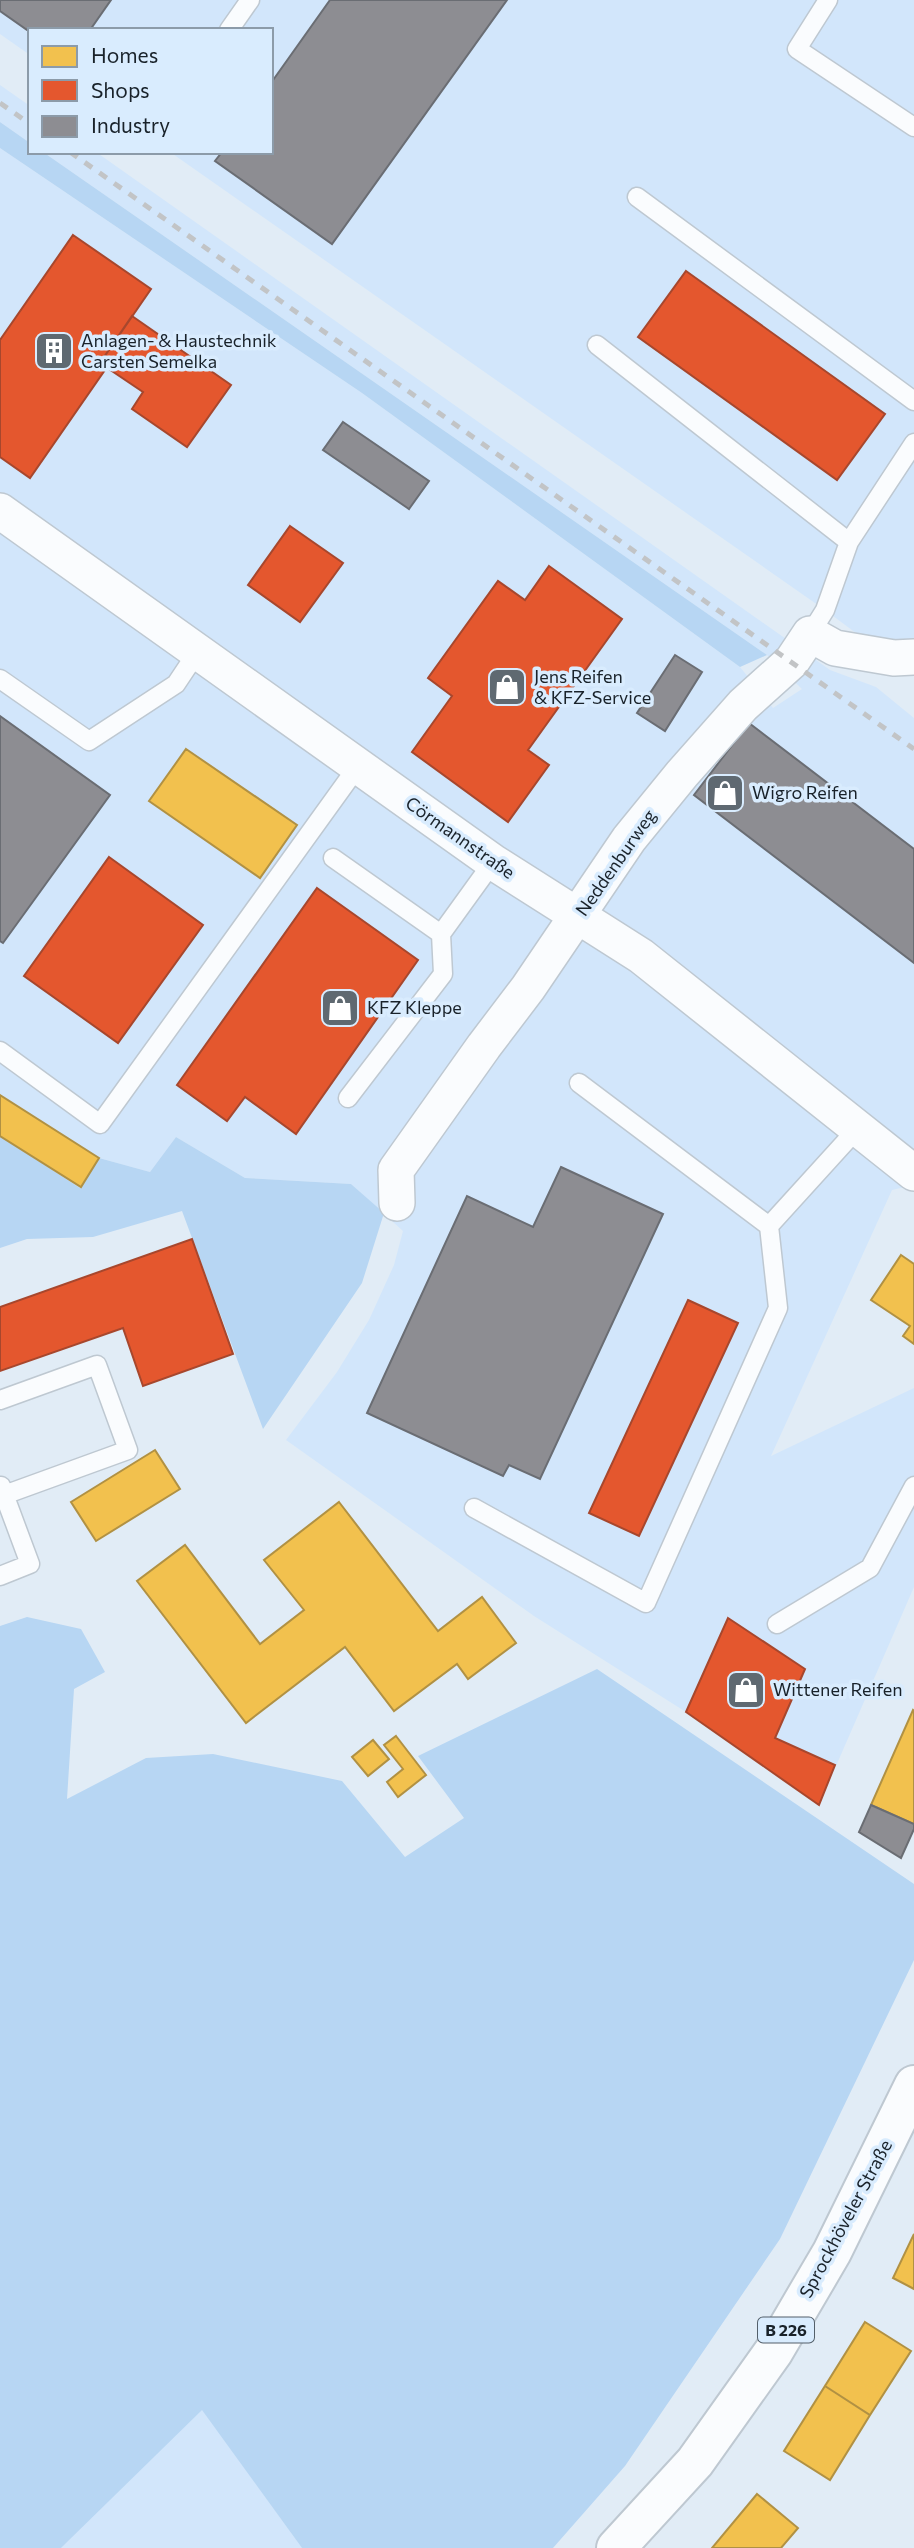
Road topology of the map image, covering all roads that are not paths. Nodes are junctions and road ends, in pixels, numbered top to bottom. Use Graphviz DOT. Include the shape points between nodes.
graph roads {
  1 [pos="250,0"];
  2 [pos="828,0"];
  3 [pos="230,28"];
  4 [pos="914,127"];
  5 [pos="637,197"];
  6 [pos="597,345"];
  7 [pos="914,401"];
  8 [pos="914,443"];
  9 [pos="0,511"];
  10 [pos="849,542"];
  11 [pos="810,634"];
  12 [pos="198,651"];
  13 [pos="914,657"];
  14 [pos="0,679"];
  15 [pos="358,766"];
  16 [pos="332,858"];
  17 [pos="493,862"];
  18 [pos="577,916"];
  19 [pos="441,934"];
  20 [pos="0,1051"];
  21 [pos="579,1083"];
  22 [pos="348,1098"];
  23 [pos="858,1128"];
  24 [pos="914,1173"];
  25 [pos="397,1203"];
  26 [pos="769,1226"];
  27 [pos="0,1400"];
  28 [pos="914,1486"];
  29 [pos="2,1489"];
  30 [pos="474,1508"];
  31 [pos="0,1576"];
  32 [pos="777,1624"];
  33 [pos="914,2085"];
  34 [pos="616,2548"];
  1 -- 3 [label="lane"];
  2 -- 4 [label="lane" via="797,49"];
  5 -- 7 [label="lane"];
  6 -- 10 [label="lane"];
  8 -- 10 [label="lane"];
  9 -- 12 [label="street, Cörmannstraße"];
  10 -- 11 [label="lane" via="825,610"];
  11 -- 13 [label="street" via="835,648"];
  11 -- 18 [label="street, Neddenburweg" via="792,661 743,705 681,774 629,839"];
  12 -- 14 [label="lane" via="176,684 89,741"];
  12 -- 15 [label="street, Cörmannstraße"];
  15 -- 17 [label="street, Cörmannstraße"];
  15 -- 20 [label="lane" via="100,1124"];
  16 -- 19 [label="lane"];
  17 -- 18 [label="street, Cörmannstraße"];
  17 -- 19 [label="lane"];
  18 -- 23 [label="street, Cörmannstraße" via="641,956"];
  18 -- 25 [label="street, Neddenburweg" via="396,1170"];
  19 -- 22 [label="lane" via="443,974"];
  21 -- 26 [label="lane"];
  23 -- 24 [label="street, Cörmannstraße"];
  23 -- 26 [label="lane"];
  26 -- 30 [label="lane" via="778,1307 646,1603"];
  27 -- 29 [label="lane" via="97,1365 128,1450"];
  28 -- 32 [label="lane" via="870,1568"];
  29 -- 31 [label="lane" via="30,1564"];
  33 -- 34 [label="main road, Sprockhöveler Straße / B 226" via="832,2252 774,2351 695,2462"];
}
